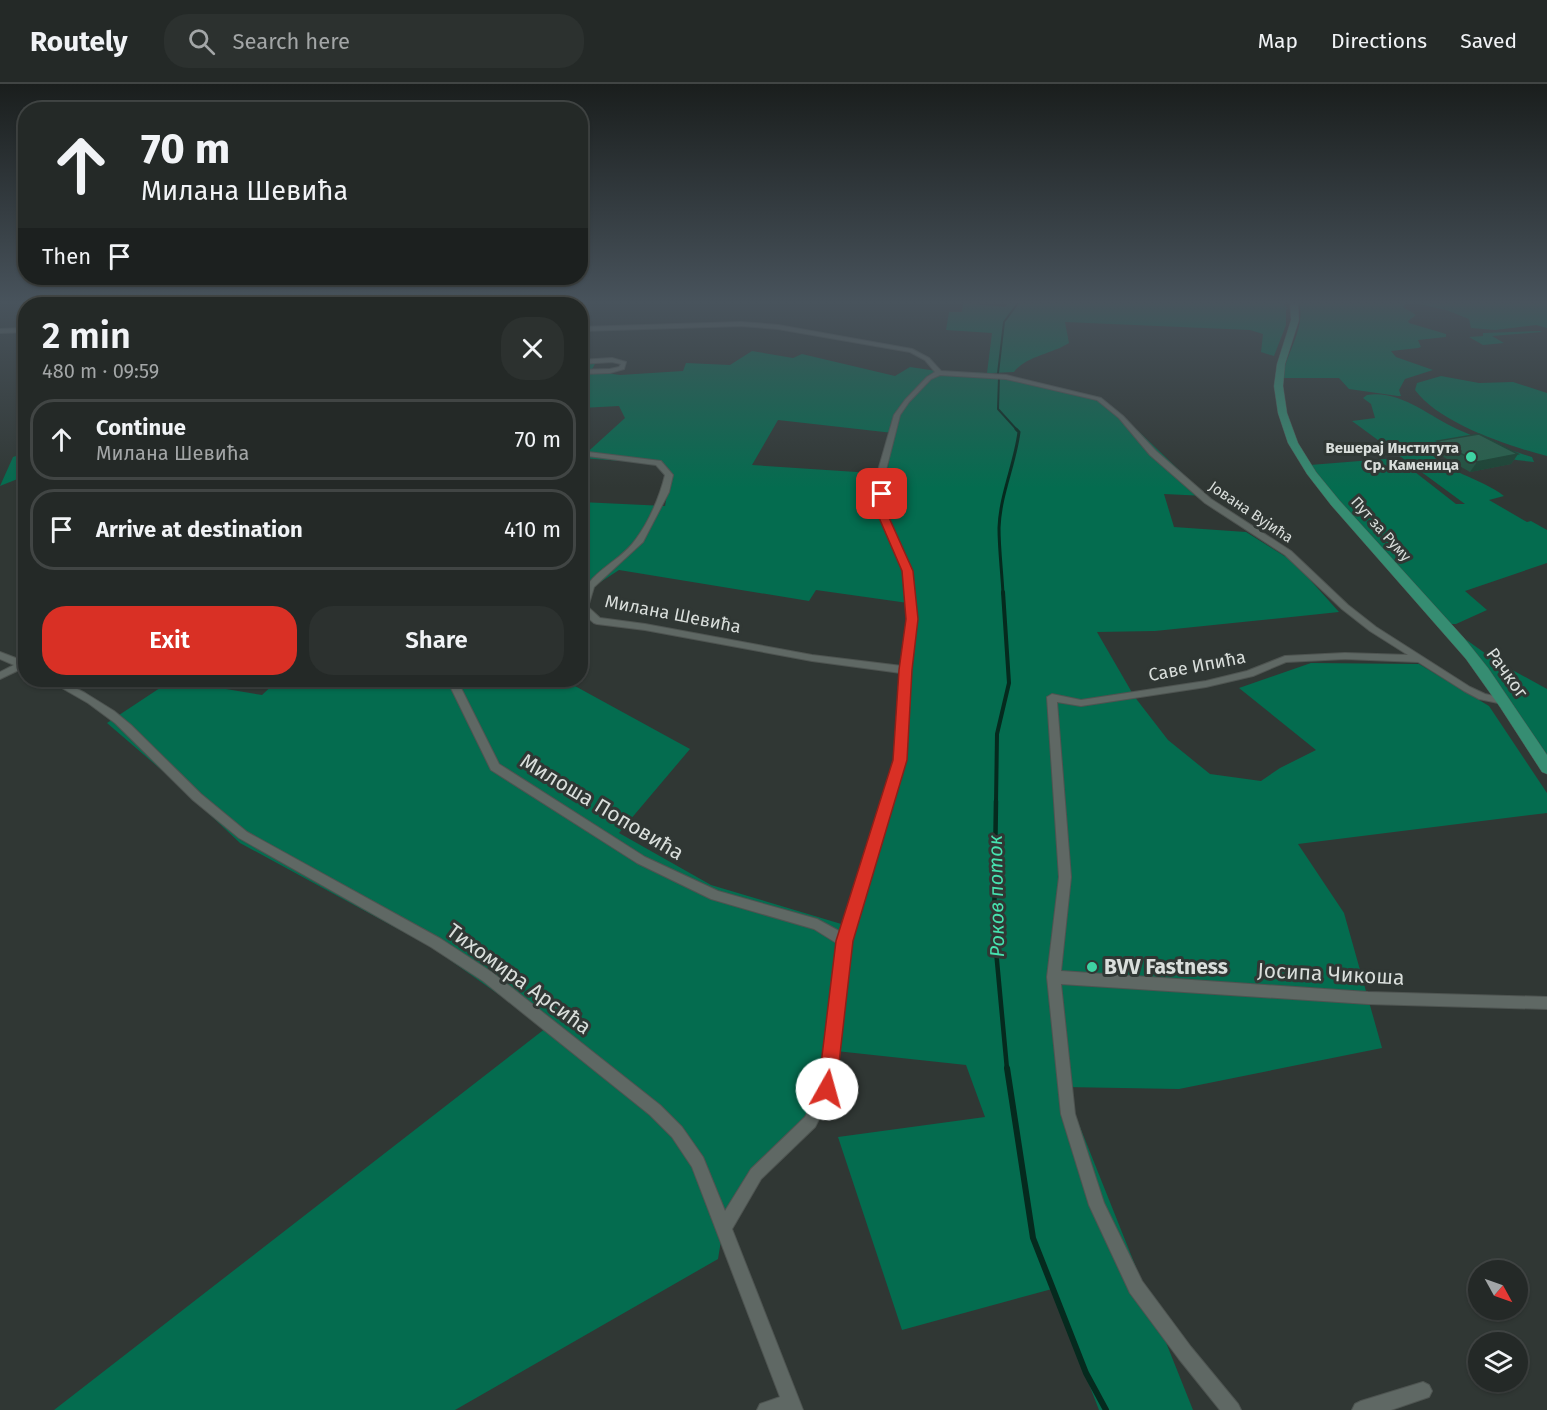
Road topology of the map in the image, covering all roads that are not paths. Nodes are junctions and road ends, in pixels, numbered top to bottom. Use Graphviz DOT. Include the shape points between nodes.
graph roads {
  1 [pos="623,365"];
  2 [pos="933,365"];
  3 [pos="1282,365"];
  4 [pos="588,372"];
  5 [pos="939,373"];
  6 [pos="588,454"];
  7 [pos="588,592"];
  8 [pos="588,613"];
  9 [pos="1452,634"];
  10 [pos="0,654"];
  11 [pos="1420,659"];
  12 [pos="18,662"];
  13 [pos="18,668"];
  14 [pos="906,670"];
  15 [pos="0,676"];
  16 [pos="66,687"];
  17 [pos="456,687"];
  18 [pos="1503,701"];
  19 [pos="1547,768"];
  20 [pos="844,941"];
  21 [pos="1054,977"];
  22 [pos="1547,1003"];
  23 [pos="723,1229"];
  24 [pos="1423,1391"];
  25 [pos="793,1407"];
  26 [pos="766,1410"];
  27 [pos="1232,1410"];
  28 [pos="1361,1410"];
  1 -- 4 [label="street" via="610,371"];
  2 -- 5 [label="street"];
  3 -- 9 [label="main road, Пут за Руму" via="1279,400 1290,435 1327,492"];
  5 -- 11 [label="street, Јована Вујића" via="1006,377 1099,399 1208,501 1288,553 1345,607"];
  5 -- 14 [label="street" via="897,415 881,474 882,513 908,571 912,619"];
  6 -- 7 [label="street, Милана Шевића" via="658,463 669,475 665,492 639,542 590,586"];
  8 -- 14 [label="street, Милана Шевића" via="597,621"];
  9 -- 18 [label="main road, Рачког"];
  10 -- 12 [label="street"];
  11 -- 18 [label="street, Јована Вујића" via="1467,689"];
  11 -- 21 [label="street, Саве Ипића" via="1285,659 1250,674 1206,684 1081,703 1052,697 1065,877"];
  13 -- 15 [label="street"];
  14 -- 20 [label="street" via="900,760"];
  16 -- 23 [label="street, Тихомира Арсића" via="125,727 214,815 488,977 655,1110 698,1162"];
  17 -- 20 [label="street, Милоша Поповића" via="495,767 641,860 715,896 817,925"];
  18 -- 19 [label="main road, Рачког"];
  20 -- 23 [label="street" via="827,1089 810,1122 756,1174"];
  21 -- 22 [label="street, Јосипа Чикоша" via="1368,999"];
  21 -- 27 [label="street" via="1068,1114 1097,1205 1136,1287"];
  23 -- 25 [label="street, Тихомира Арсића"];
  24 -- 28 [label="street"];
  25 -- 26 [label="street"];
}
